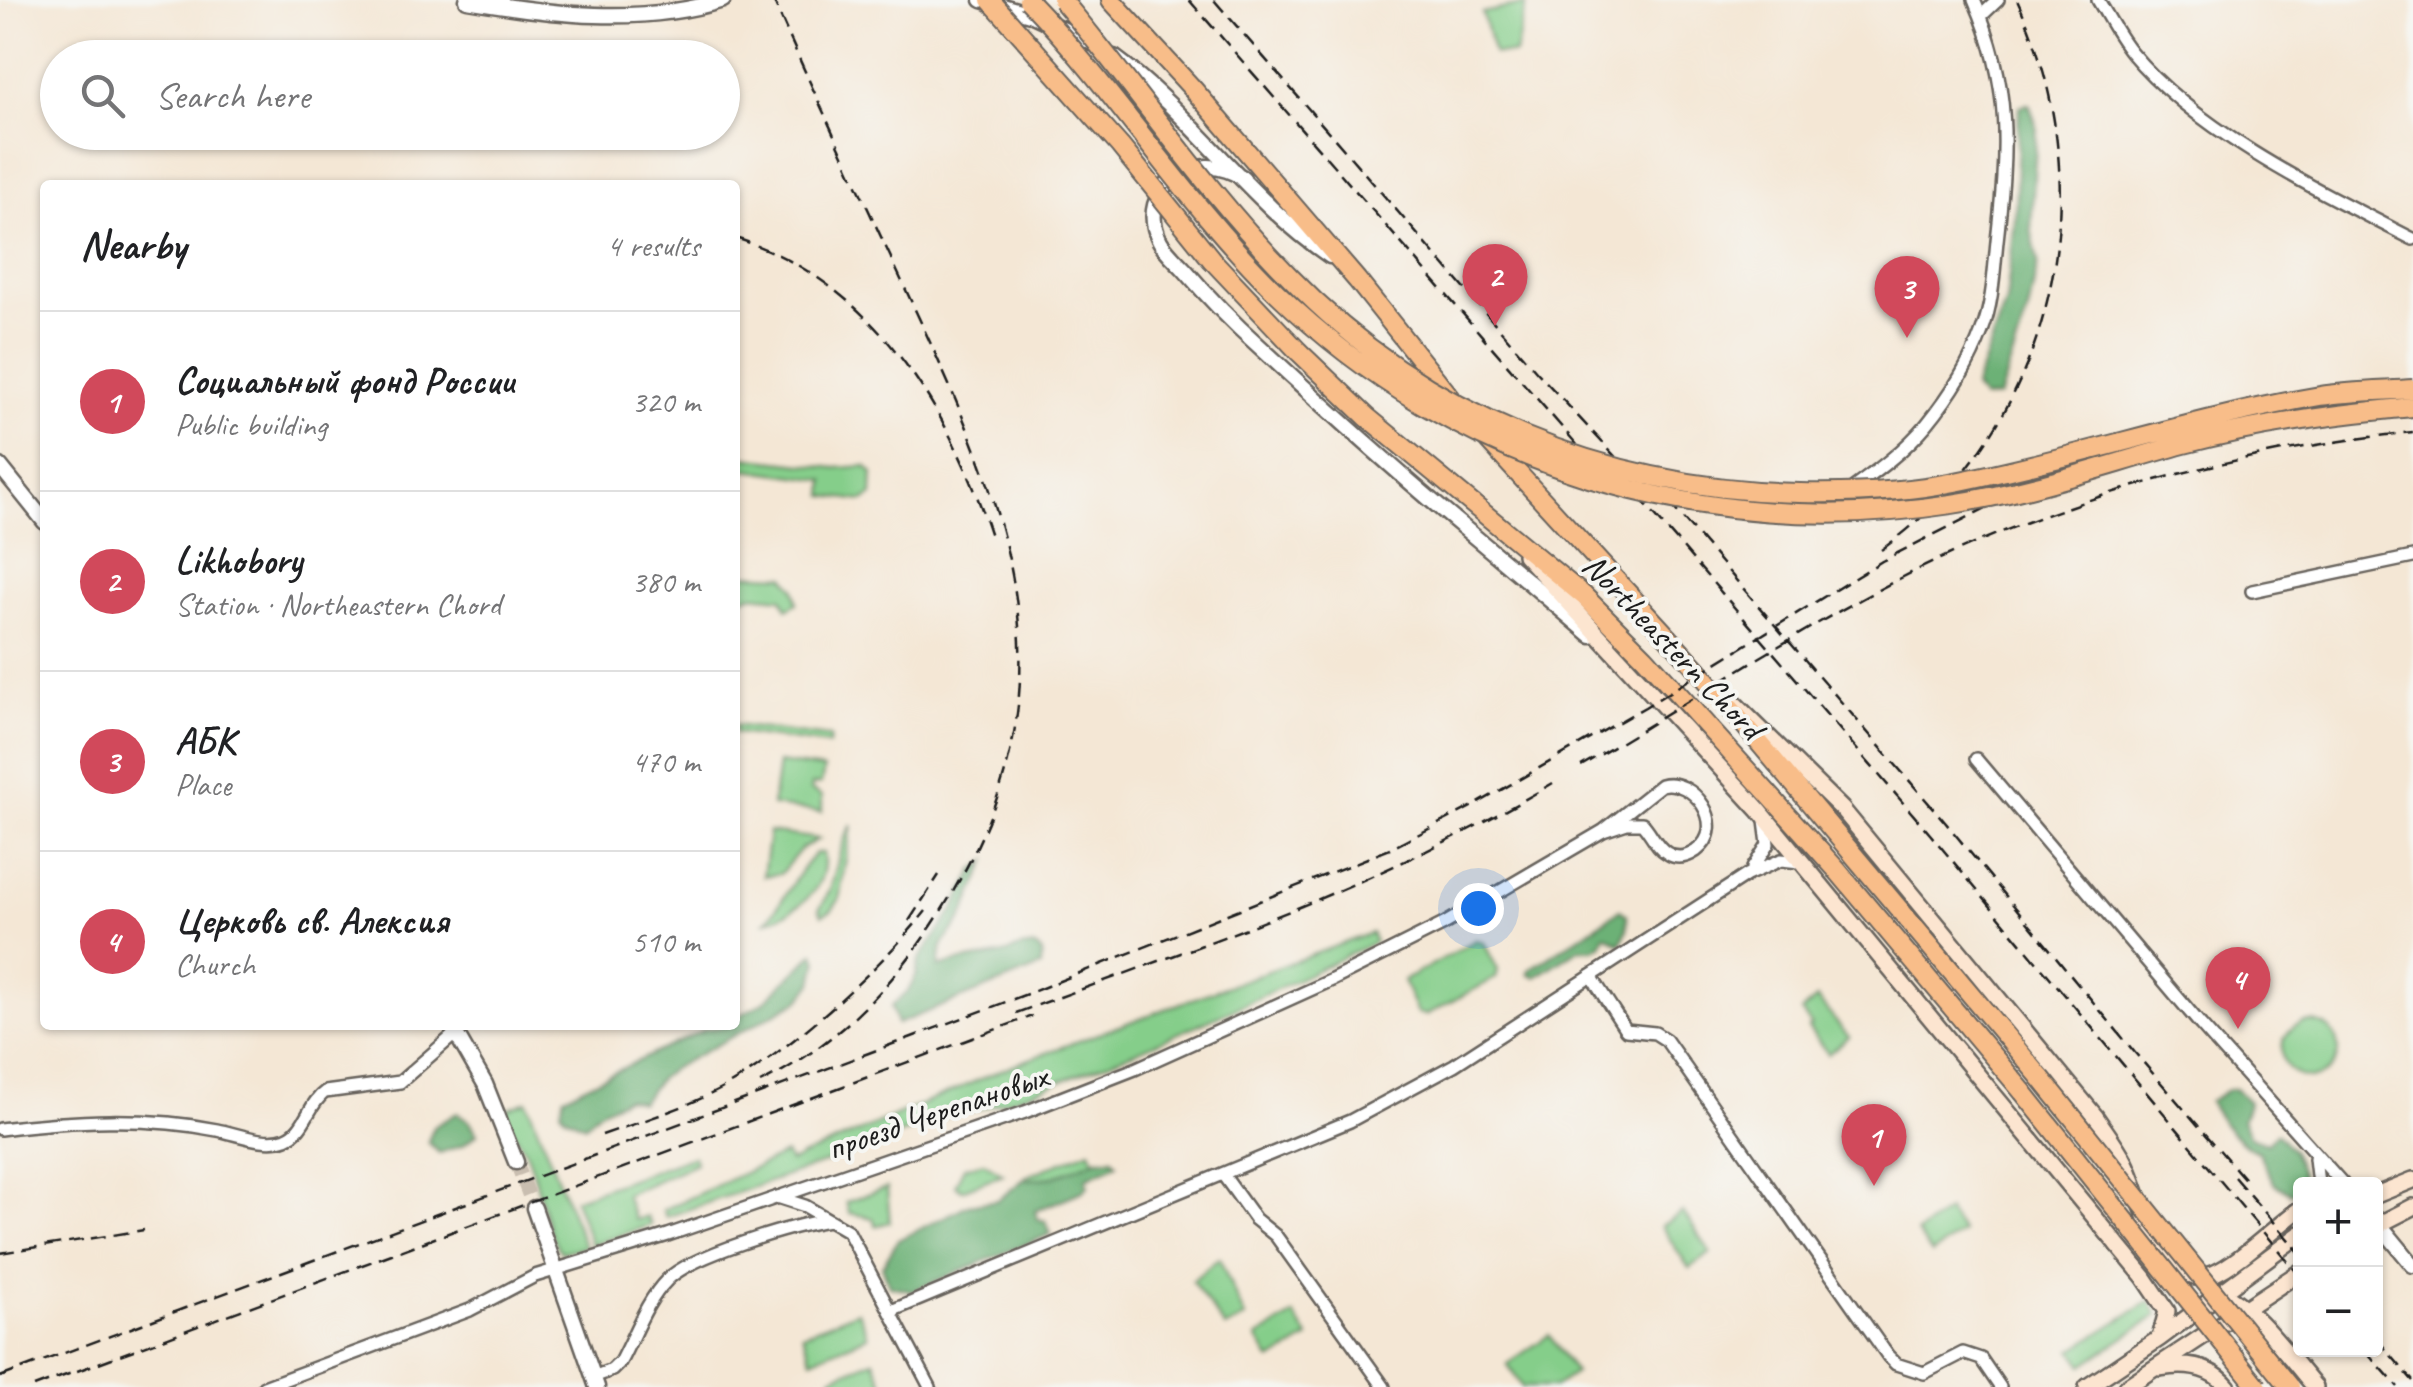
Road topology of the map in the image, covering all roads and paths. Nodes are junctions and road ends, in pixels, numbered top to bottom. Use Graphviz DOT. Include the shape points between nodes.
graph roads {
  1 [pos="467,0"];
  2 [pos="723,0"];
  3 [pos="982,0"];
  4 [pos="990,0"];
  5 [pos="1028,0"];
  6 [pos="1062,0"];
  7 [pos="1110,0"];
  8 [pos="1974,0"];
  9 [pos="1998,0"];
  10 [pos="2098,0"];
  11 [pos="1981,16"];
  12 [pos="1243,178"];
  13 [pos="2413,239"];
  14 [pos="1344,265"];
  15 [pos="2413,388"];
  16 [pos="2413,408"];
  17 [pos="0,466"];
  18 [pos="1821,512"];
  19 [pos="40,516"];
  20 [pos="1492,518"];
  21 [pos="2413,557"];
  22 [pos="2252,591"];
  23 [pos="1699,671"];
  24 [pos="1634,674"];
  25 [pos="1976,759"];
  26 [pos="1760,810"];
  27 [pos="1603,830"];
  28 [pos="1806,866"];
  29 [pos="1747,875"];
  30 [pos="1591,976"];
  31 [pos="453,1030"];
  32 [pos="455,1030"];
  33 [pos="0,1129"];
  34 [pos="2313,1154"];
  35 [pos="516,1162"];
  36 [pos="1224,1176"];
  37 [pos="2317,1177"];
  38 [pos="2337,1177"];
  39 [pos="2413,1180"];
  40 [pos="2383,1192"];
  41 [pos="778,1196"];
  42 [pos="2413,1207"];
  43 [pos="534,1208"];
  44 [pos="2293,1214"];
  45 [pos="830,1220"];
  46 [pos="2383,1220"];
  47 [pos="2383,1230"];
  48 [pos="2293,1239"];
  49 [pos="2413,1265"];
  50 [pos="2226,1268"];
  51 [pos="555,1272"];
  52 [pos="2293,1277"];
  53 [pos="2220,1293"];
  54 [pos="2246,1308"];
  55 [pos="892,1311"];
  56 [pos="2187,1318"];
  57 [pos="2160,1338"];
  58 [pos="2156,1369"];
  59 [pos="595,1382"];
  60 [pos="264,1387"];
  61 [pos="930,1387"];
  62 [pos="1384,1387"];
  63 [pos="2000,1387"];
  64 [pos="2087,1387"];
  65 [pos="2126,1387"];
  66 [pos="2228,1387"];
  67 [pos="2258,1387"];
  68 [pos="2290,1387"];
  69 [pos="2315,1387"];
  1 -- 2 [label="street" via="607,15"];
  3 -- 12 [label="street" via="1086,38 1151,86"];
  4 -- 20 [label="main road, Northeastern Chord, bridge" via="1212,260 1300,352"];
  5 -- 16 [label="main road, bridge" via="1264,279 1350,358 1496,445 1595,482 1689,504 1852,514 1953,504 2327,415"];
  6 -- 15 [label="main road, bridge" via="1222,201 1357,340 1424,387 1501,428 1601,465 1694,486 1854,494 1953,483 2322,396"];
  7 -- 14 [label="main road, Northeastern Chord"];
  8 -- 11 [label="street"];
  9 -- 11 [label="street"];
  10 -- 13 [label="street" via="2132,52 2186,104 2266,162"];
  11 -- 18 [label="street" via="2000,76 2006,150 1983,330 1926,426"];
  12 -- 14 [label="street"];
  12 -- 24 [label="street" via="1209,165 1174,178 1156,209 1162,244 1223,314 1340,422"];
  14 -- 23 [label="main road, Northeastern Chord" via="1453,401"];
  17 -- 19 [label="street"];
  20 -- 24 [label="main road"];
  20 -- 67 [label="main road, Northeastern Chord, bridge" via="1584,596 1836,869"];
  21 -- 22 [label="street"];
  23 -- 50 [label="main road" via="1842,809 2095,1116 2127,1165 2154,1236 2174,1264 2202,1277"];
  23 -- 68 [label="main road, Northeastern Chord, bridge"];
  24 -- 26 [label="main road"];
  25 -- 34 [label="street"];
  26 -- 28 [label="main road"];
  26 -- 29 [label="street" via="1768,844"];
  27 -- 27 [label="street, проезд Черепановых" via="1642,823 1678,858 1704,845 1711,822 1686,789 1670,783"];
  27 -- 41 [label="street, проезд Черепановых" via="1444,924 1217,1033 1025,1112"];
  28 -- 29 [label="street" via="1781,860"];
  28 -- 57 [label="main road" via="2144,1277 2167,1311"];
  29 -- 30 [label="street"];
  30 -- 36 [label="street" via="1392,1100"];
  30 -- 63 [label="street" via="1626,1030 1666,1040 1888,1356 1924,1374 1963,1353 1981,1359"];
  31 -- 33 [label="street" via="400,1082 318,1097 283,1139 118,1121"];
  32 -- 35 [label="street"];
  34 -- 37 [label="street"];
  34 -- 38 [label="street"];
  36 -- 55 [label="street"];
  36 -- 62 [label="street" via="1254,1219 1276,1236"];
  39 -- 40 [label="main road"];
  41 -- 45 [label="street"];
  41 -- 51 [label="street, проезд Черепановых"];
  42 -- 46 [label="main road"];
  43 -- 51 [label="street"];
  44 -- 50 [label="main road"];
  45 -- 55 [label="street" via="848,1231"];
  45 -- 59 [label="street, проезд Черепановых" via="675,1272 620,1362"];
  47 -- 49 [label="street"];
  48 -- 53 [label="main road"];
  50 -- 56 [label="street"];
  51 -- 59 [label="street"];
  51 -- 60 [label="street, проезд Черепановых"];
  52 -- 54 [label="main road"];
  53 -- 54 [label="main road"];
  53 -- 56 [label="main road"];
  54 -- 58 [label="main road"];
  54 -- 69 [label="main road"];
  55 -- 61 [label="street"];
  56 -- 57 [label="main road"];
  57 -- 64 [label="main road"];
  58 -- 65 [label="main road"];
  58 -- 66 [label="main road" via="2204,1369"];
}
